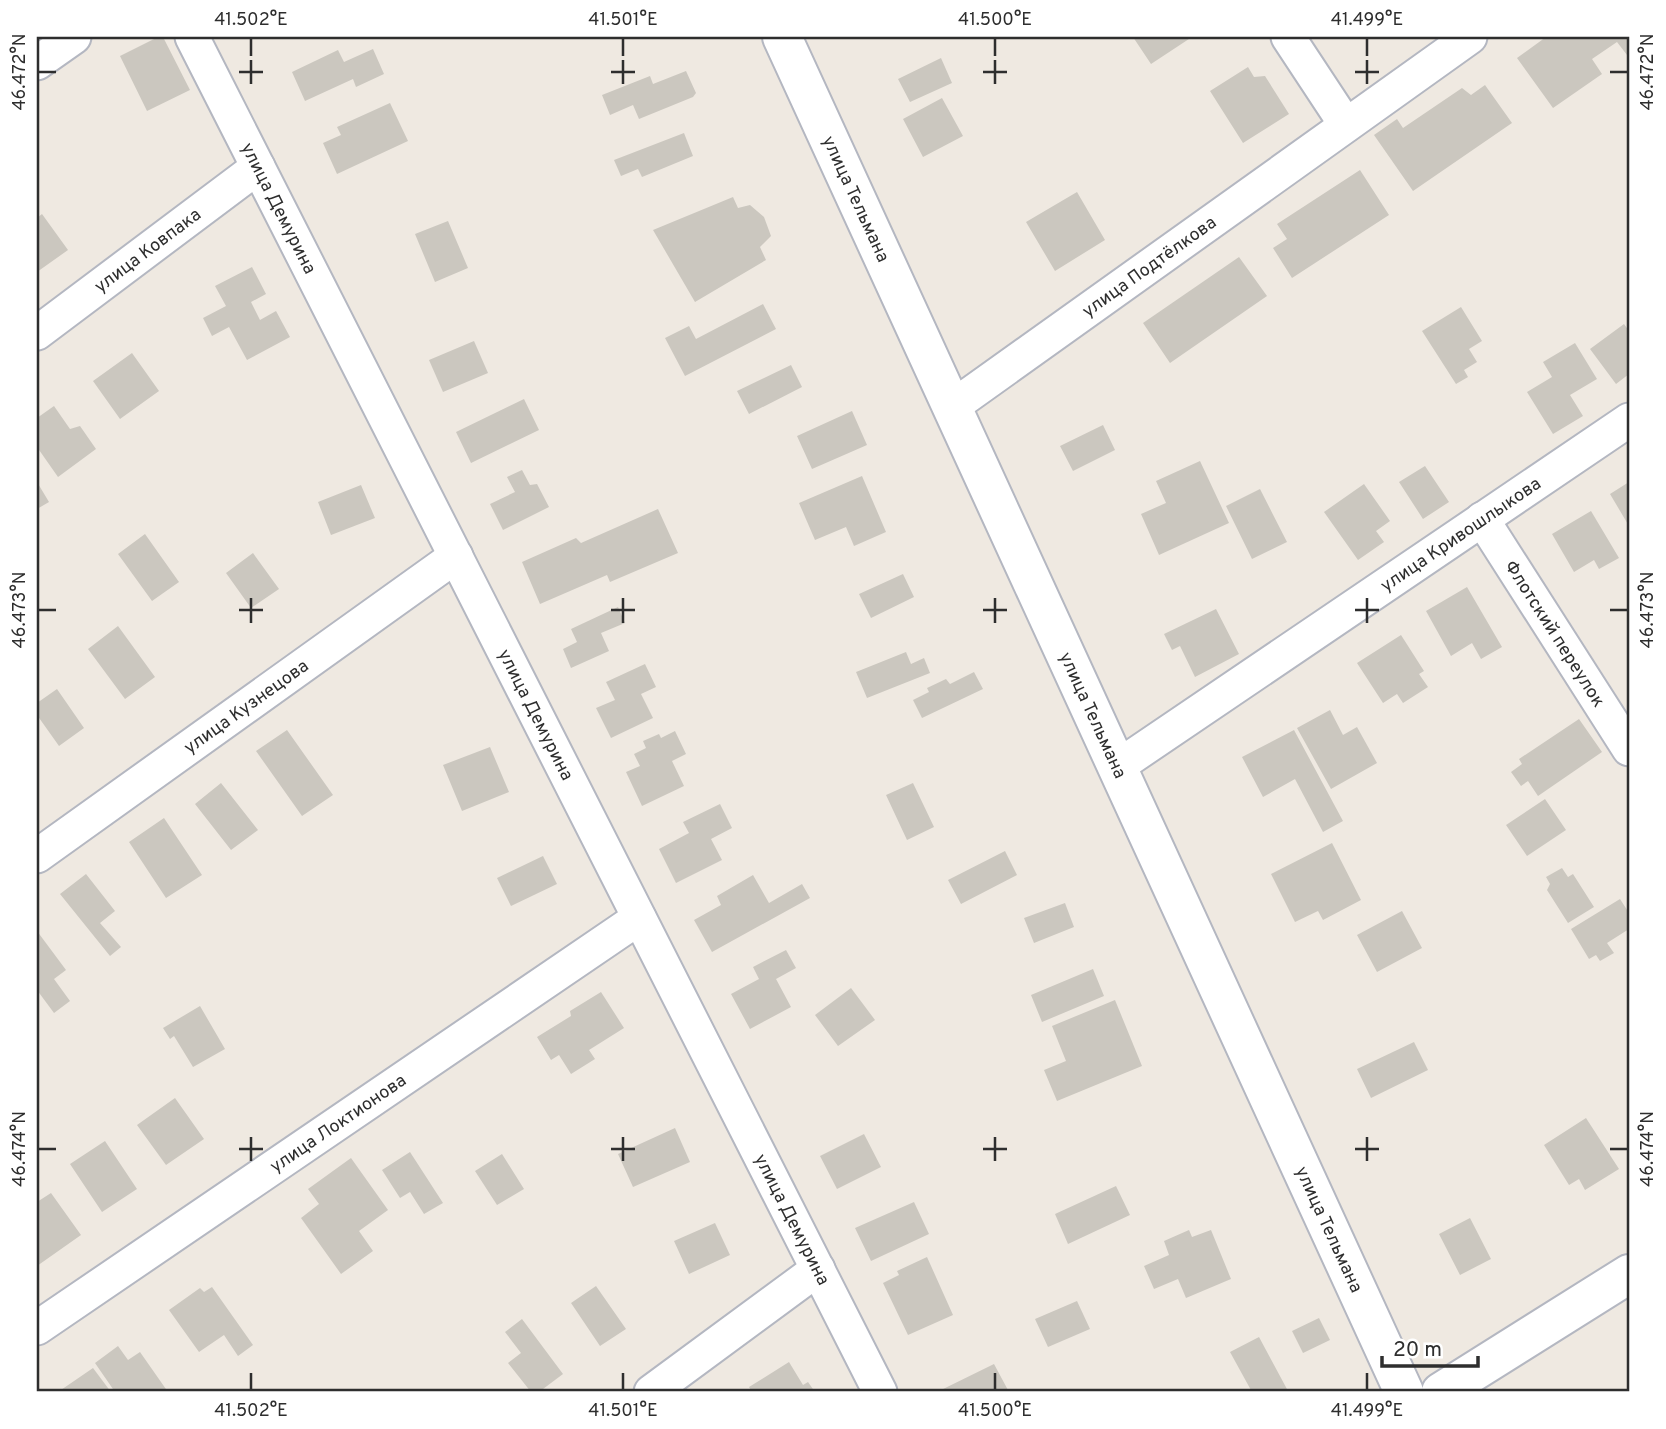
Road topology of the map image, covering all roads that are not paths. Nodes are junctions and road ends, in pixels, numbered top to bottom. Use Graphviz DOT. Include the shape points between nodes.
graph roads {
  1 [pos="74,37"];
  2 [pos="192,37"];
  3 [pos="782,37"];
  4 [pos="1288,37"];
  5 [pos="1470,37"];
  6 [pos="37,63"];
  7 [pos="1346,125"];
  8 [pos="258,167"];
  9 [pos="37,333"];
  10 [pos="952,407"];
  11 [pos="1629,420"];
  12 [pos="1482,519"];
  13 [pos="456,556"];
  14 [pos="1629,749"];
  15 [pos="1117,767"];
  16 [pos="37,856"];
  17 [pos="639,918"];
  18 [pos="818,1269"];
  19 [pos="1629,1274"];
  20 [pos="37,1328"];
  21 [pos="1455,1389"];
  22 [pos="651,1392"];
  23 [pos="880,1392"];
  24 [pos="1404,1392"];
  1 -- 6 [label="street"];
  2 -- 8 [label="street, улица Демурина"];
  3 -- 10 [label="main road, улица Тельмана"];
  4 -- 7 [label="street"];
  5 -- 7 [label="street, улица Подтёлкова"];
  7 -- 10 [label="street, улица Подтёлкова"];
  8 -- 9 [label="street, улица Ковпака"];
  8 -- 13 [label="street, улица Демурина"];
  10 -- 15 [label="main road, улица Тельмана"];
  11 -- 12 [label="street, улица Кривошлыкова"];
  12 -- 14 [label="street, Флотский переулок"];
  12 -- 15 [label="street, улица Кривошлыкова"];
  13 -- 16 [label="street, улица Кузнецова"];
  13 -- 17 [label="street, улица Демурина"];
  15 -- 24 [label="main road, улица Тельмана"];
  17 -- 18 [label="street, улица Демурина"];
  17 -- 20 [label="street, улица Локтионова"];
  18 -- 22 [label="street"];
  18 -- 23 [label="street, улица Демурина"];
  19 -- 21 [label="main road"];
}
